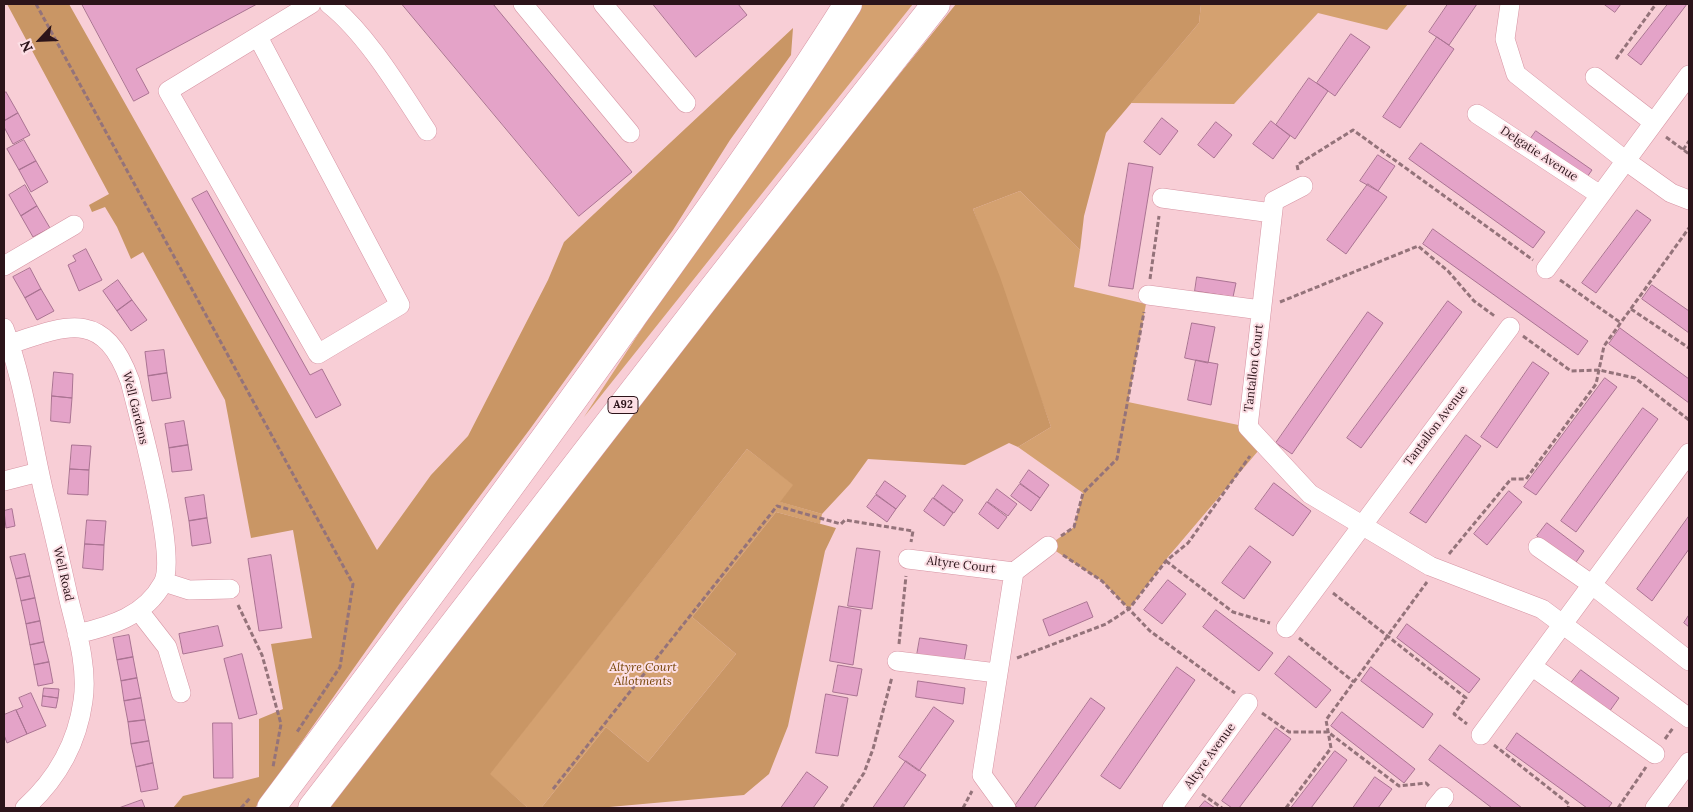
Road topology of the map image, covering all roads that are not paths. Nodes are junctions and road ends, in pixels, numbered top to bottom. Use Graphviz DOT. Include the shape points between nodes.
graph roads {
  1 [pos="311,4"];
  2 [pos="328,4"];
  3 [pos="523,4"];
  4 [pos="604,4"];
  5 [pos="848,4"];
  6 [pos="936,4"];
  7 [pos="1510,4"];
  8 [pos="258,37"];
  9 [pos="1689,75"];
  10 [pos="1595,77"];
  11 [pos="686,104"];
  12 [pos="1477,114"];
  13 [pos="1652,124"];
  14 [pos="427,131"];
  15 [pos="630,133"];
  16 [pos="1626,161"];
  17 [pos="1303,186"];
  18 [pos="1600,194"];
  19 [pos="1162,198"];
  20 [pos="1689,200"];
  21 [pos="1272,213"];
  22 [pos="74,225"];
  23 [pos="4,266"];
  24 [pos="1546,269"];
  25 [pos="1148,295"];
  26 [pos="1261,310"];
  27 [pos="1510,327"];
  28 [pos="7,336"];
  29 [pos="1689,453"];
  30 [pos="39,472"];
  31 [pos="4,481"];
  32 [pos="1362,525"];
  33 [pos="1048,546"];
  34 [pos="1538,547"];
  35 [pos="908,559"];
  36 [pos="1014,572"];
  37 [pos="164,582"];
  38 [pos="1591,584"];
  39 [pos="230,589"];
  40 [pos="139,611"];
  41 [pos="1564,624"];
  42 [pos="1286,628"];
  43 [pos="77,634"];
  44 [pos="1689,661"];
  45 [pos="897,662"];
  46 [pos="1533,667"];
  47 [pos="998,669"];
  48 [pos="181,692"];
  49 [pos="1248,703"];
  50 [pos="1689,718"];
  51 [pos="1481,735"];
  52 [pos="1655,754"];
  53 [pos="1689,762"];
  54 [pos="263,801"];
  55 [pos="25,808"];
  56 [pos="312,808"];
  57 [pos="1006,808"];
  58 [pos="1172,808"];
  59 [pos="1655,808"];
  1 -- 8 [label="street"];
  2 -- 14 [label="street" via="340,13 380,61"];
  3 -- 15 [label="street"];
  4 -- 11 [label="street"];
  5 -- 54 [label="highway" via="665,272 526,466"];
  6 -- 56 [label="highway, A92"];
  7 -- 16 [label="street" via="1505,39 1516,74"];
  8 -- 8 [label="street" via="168,91 318,354 400,305"];
  9 -- 13 [label="street"];
  10 -- 13 [label="street"];
  12 -- 18 [label="street, Delgatie Avenue"];
  13 -- 16 [label="street"];
  16 -- 18 [label="street"];
  16 -- 20 [label="street" via="1671,193"];
  17 -- 21 [label="street" via="1274,201"];
  18 -- 24 [label="street"];
  19 -- 21 [label="street"];
  21 -- 26 [label="street, Tantallon Court"];
  22 -- 23 [label="street"];
  25 -- 26 [label="street, Tantallon Court"];
  26 -- 32 [label="street, Tantallon Court" via="1248,427 1310,494"];
  27 -- 32 [label="street, Tantallon Avenue"];
  28 -- 30 [label="street, Well Road"];
  28 -- 37 [label="street, Well Gardens" via="75,326 99,334 123,361 167,544 168,564"];
  29 -- 38 [label="street"];
  30 -- 31 [label="street"];
  30 -- 43 [label="street, Well Road"];
  32 -- 41 [label="street" via="1437,569 1542,609"];
  32 -- 42 [label="street, Tantallon Avenue"];
  33 -- 36 [label="street"];
  34 -- 38 [label="street"];
  35 -- 36 [label="street, Altyre Court"];
  36 -- 47 [label="street, Altyre Court"];
  37 -- 39 [label="street" via="189,590"];
  37 -- 40 [label="street"];
  38 -- 41 [label="street"];
  38 -- 44 [label="street"];
  40 -- 43 [label="street" via="107,627"];
  40 -- 48 [label="street" via="167,647"];
  41 -- 46 [label="street"];
  41 -- 50 [label="street"];
  43 -- 55 [label="street, Well Road" via="84,690 78,727 57,772 40,795"];
  45 -- 47 [label="street"];
  46 -- 51 [label="street"];
  46 -- 52 [label="street"];
  47 -- 57 [label="street, Altyre Court" via="982,776"];
  49 -- 58 [label="street, Altyre Avenue"];
  53 -- 59 [label="street"];
}
